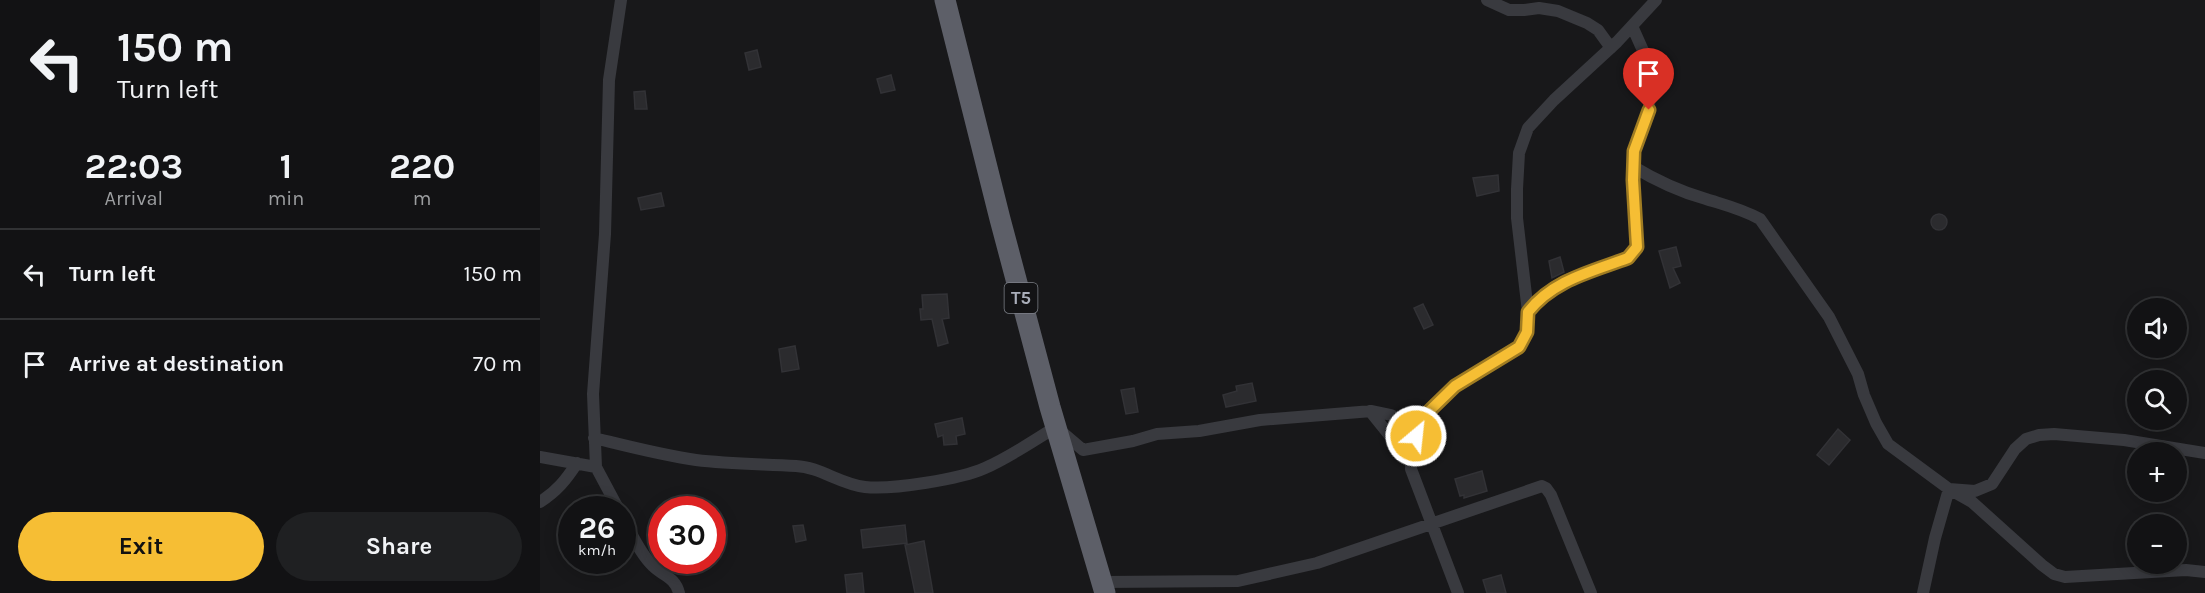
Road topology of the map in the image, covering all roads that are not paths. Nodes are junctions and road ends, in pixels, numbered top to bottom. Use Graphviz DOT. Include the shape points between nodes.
graph roads {
  1 [pos="621,0"];
  2 [pos="945,0"];
  3 [pos="1487,0"];
  4 [pos="1656,0"];
  5 [pos="1632,26"];
  6 [pos="1611,48"];
  7 [pos="1632,166"];
  8 [pos="1528,312"];
  9 [pos="1370,411"];
  10 [pos="1420,420"];
  11 [pos="1056,427"];
  12 [pos="594,438"];
  13 [pos="2205,453"];
  14 [pos="540,457"];
  15 [pos="1411,462"];
  16 [pos="577,463"];
  17 [pos="596,467"];
  18 [pos="1950,489"];
  19 [pos="612,496"];
  20 [pos="540,502"];
  21 [pos="1432,525"];
  22 [pos="636,540"];
  23 [pos="2205,572"];
  24 [pos="1103,588"];
  25 [pos="679,593"];
  26 [pos="1458,593"];
  27 [pos="1591,593"];
  28 [pos="1923,593"];
  1 -- 12 [label="street" via="609,80"];
  2 -- 11 [label="highway, T5"];
  3 -- 6 [label="street" via="1509,10 1558,10 1592,27"];
  4 -- 5 [label="street"];
  5 -- 6 [label="street"];
  5 -- 7 [label="street" via="1649,64 1650,98"];
  6 -- 8 [label="street" via="1528,128 1519,153 1517,218"];
  7 -- 8 [label="street" via="1637,240 1634,253 1565,281"];
  7 -- 18 [label="street" via="1654,180 1760,219 1829,317 1888,444"];
  8 -- 10 [label="street" via="1527,332 1519,347 1455,386"];
  9 -- 10 [label="street" via="1403,421"];
  9 -- 11 [label="street" via="1252,421 1157,434 1083,450"];
  9 -- 15 [label="street"];
  10 -- 15 [label="street"];
  11 -- 12 [label="street" via="984,469 893,487 846,483 798,466 693,459"];
  11 -- 24 [label="highway, T5"];
  12 -- 17 [label="street"];
  13 -- 18 [label="street" via="2124,440 2039,435 2026,439 2015,449 1992,483 1975,491"];
  14 -- 16 [label="street"];
  15 -- 21 [label="street"];
  16 -- 17 [label="street"];
  16 -- 20 [label="street" via="566,481"];
  17 -- 19 [label="street"];
  18 -- 23 [label="street" via="1972,502 2054,574 2087,577"];
  18 -- 28 [label="street"];
  21 -- 24 [label="street" via="1317,563 1238,580"];
  21 -- 26 [label="street"];
  21 -- 27 [label="street" via="1536,486 1546,488"];
  22 -- 25 [label="street" via="653,567 668,576"];
}
